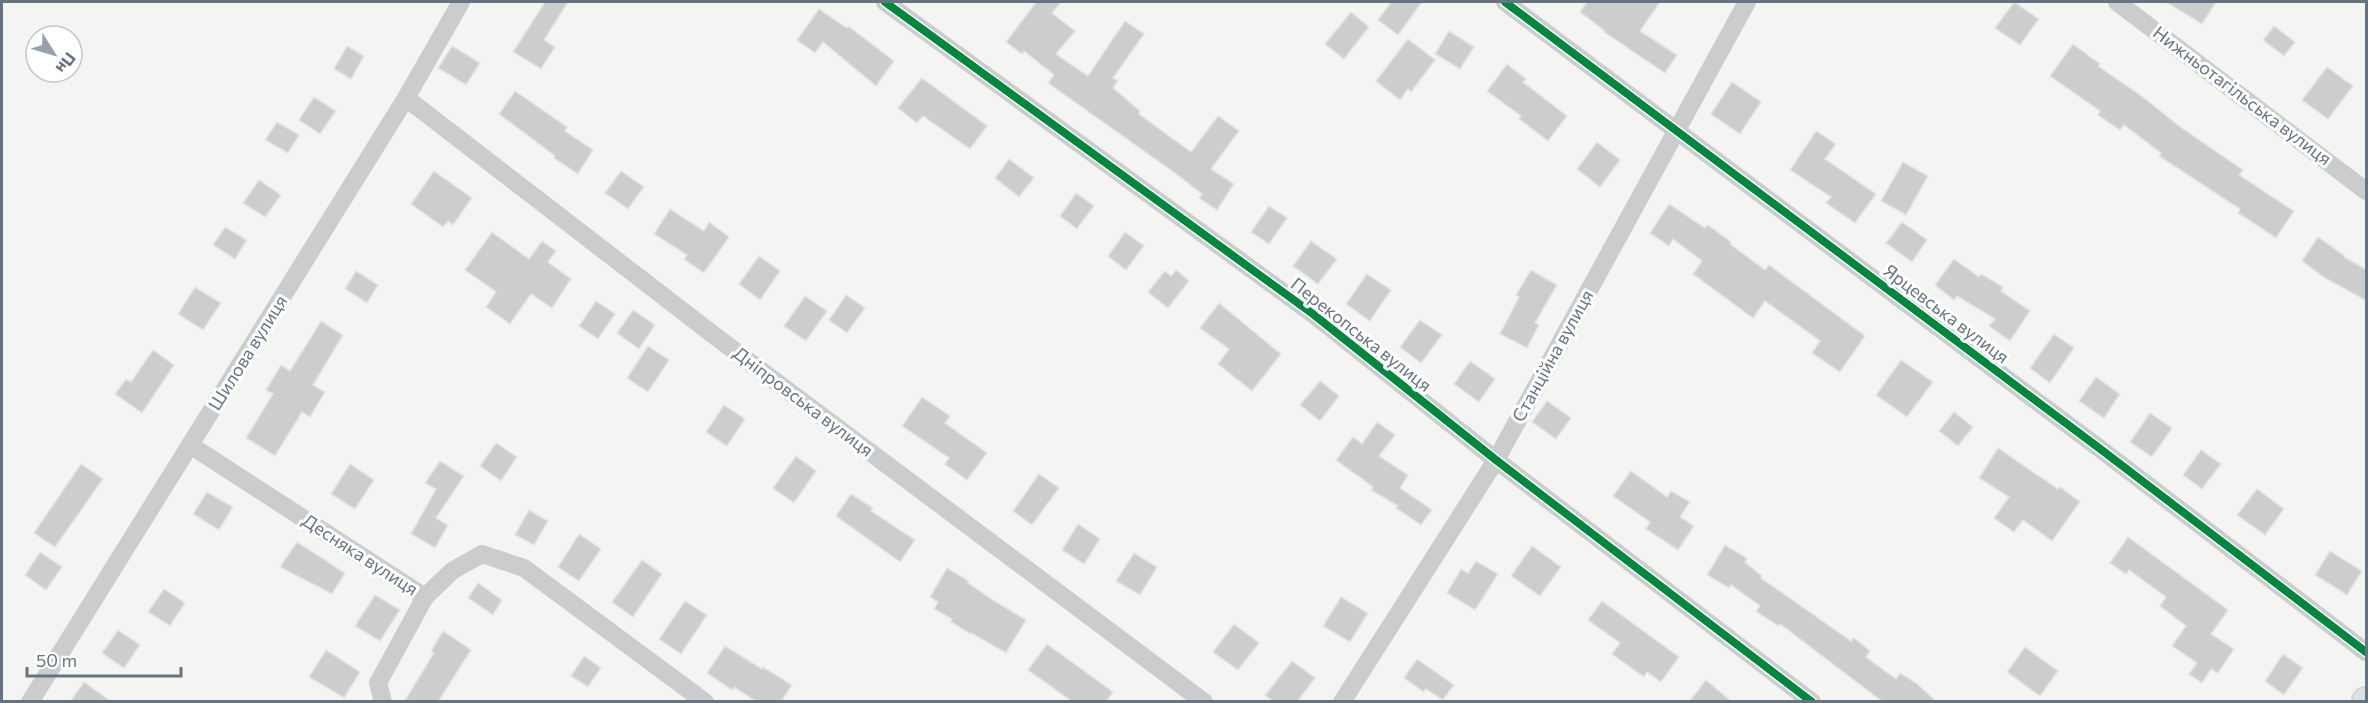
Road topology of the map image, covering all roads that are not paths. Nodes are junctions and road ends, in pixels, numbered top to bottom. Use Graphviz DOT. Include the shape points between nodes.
graph roads {
  1 [pos="461,2"];
  2 [pos="885,2"];
  3 [pos="1505,2"];
  4 [pos="1747,2"];
  5 [pos="2117,2"];
  6 [pos="406,98"];
  7 [pos="1677,131"];
  8 [pos="2367,191"];
  9 [pos="190,445"];
  10 [pos="1496,460"];
  11 [pos="425,597"];
  12 [pos="2367,652"];
  13 [pos="30,702"];
  14 [pos="383,702"];
  15 [pos="705,702"];
  16 [pos="1203,702"];
  17 [pos="1342,702"];
  18 [pos="1812,702"];
  1 -- 6 [label="street, Шилова вулиця"];
  2 -- 10 [label="street, Перекопська вулиця" via="1312,314"];
  3 -- 7 [label="street, Ярцевська вулиця"];
  4 -- 7 [label="street, Станційна вулиця"];
  5 -- 8 [label="street, Нижньотагільська вулиця"];
  6 -- 9 [label="street, Шилова вулиця"];
  6 -- 16 [label="street, Дніпровська вулиця" via="715,336"];
  7 -- 10 [label="street, Станційна вулиця"];
  7 -- 12 [label="street, Ярцевська вулиця"];
  9 -- 11 [label="street, Десняка вулиця"];
  9 -- 13 [label="street, Шилова вулиця"];
  10 -- 17 [label="street, Станційна вулиця"];
  10 -- 18 [label="street, Перекопська вулиця"];
  11 -- 14 [label="street" via="378,683"];
  11 -- 15 [label="street, Десняка вулиця" via="452,571 482,554 524,568"];
}
